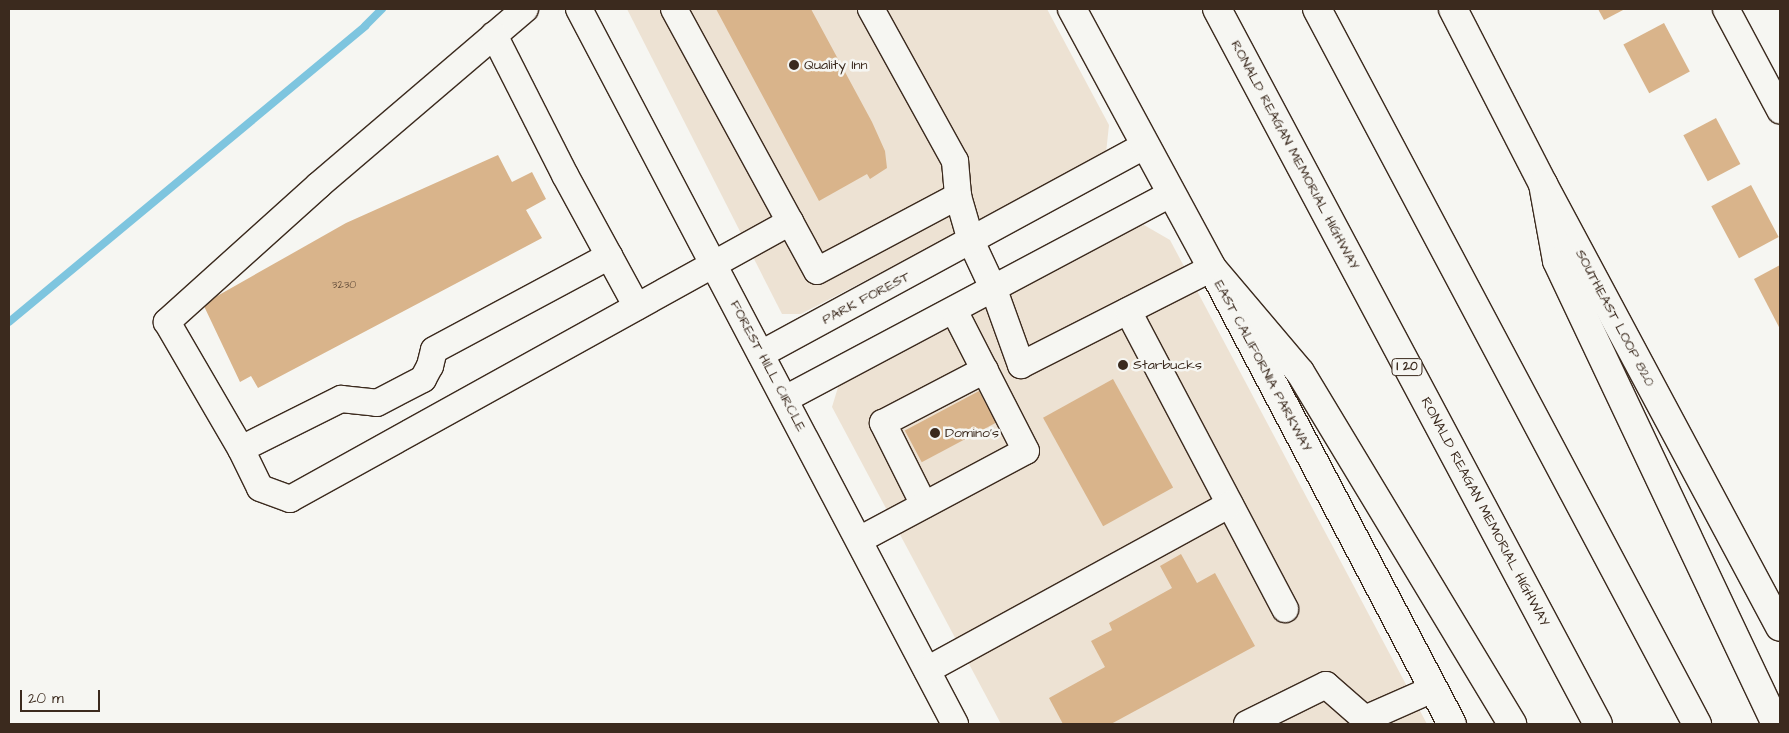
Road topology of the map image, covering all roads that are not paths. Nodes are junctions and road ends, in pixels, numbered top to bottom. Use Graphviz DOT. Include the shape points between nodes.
graph roads {
  1 [pos="524,9"];
  2 [pos="579,9"];
  3 [pos="674,9"];
  4 [pos="871,9"];
  5 [pos="1072,9"];
  6 [pos="1217,9"];
  7 [pos="1317,9"];
  8 [pos="1453,9"];
  9 [pos="1726,9"];
  10 [pos="494,35"];
  11 [pos="1780,110"];
  12 [pos="1146,145"];
  13 [pos="1543,184"];
  14 [pos="1172,193"];
  15 [pos="958,196"];
  16 [pos="790,222"];
  17 [pos="971,242"];
  18 [pos="609,256"];
  19 [pos="714,264"];
  20 [pos="1212,268"];
  21 [pos="994,290"];
  22 [pos="637,306"];
  23 [pos="954,310"];
  24 [pos="1128,310"];
  25 [pos="761,354"];
  26 [pos="985,370"];
  27 [pos="785,399"];
  28 [pos="242,449"];
  29 [pos="1230,504"];
  30 [pos="924,505"];
  31 [pos="859,540"];
  32 [pos="1285,609"];
  33 [pos="1780,627"];
  34 [pos="927,670"];
  35 [pos="1433,689"];
  36 [pos="956,724"];
  37 [pos="1247,724"];
  38 [pos="1452,724"];
  39 [pos="1512,724"];
  40 [pos="1598,724"];
  41 [pos="1697,724"];
  42 [pos="1776,724"];
  1 -- 10 [label="street"];
  2 -- 19 [label="street, FOREST HILL CIRCLE"];
  3 -- 16 [label="street"];
  4 -- 15 [label="street" via="955,161"];
  5 -- 12 [label="main road, EAST CALIFORNIA PARKWAY"];
  6 -- 40 [label="main road, RONALD REAGAN MEMORIAL HIGHWAY / I 20"];
  7 -- 41 [label="main road"];
  8 -- 13 [label="main road, SOUTHEAST LOOP 820"];
  9 -- 11 [label="street"];
  10 -- 18 [label="street"];
  10 -- 28 [label="street" via="167,322"];
  12 -- 14 [label="main road, EAST CALIFORNIA PARKWAY"];
  12 -- 17 [label="street, PARK FOREST"];
  13 -- 33 [label="main road, SOUTHEAST LOOP 820"];
  13 -- 42 [label="main road" via="1557,261"];
  14 -- 20 [label="main road, EAST CALIFORNIA PARKWAY"];
  14 -- 21 [label="street"];
  15 -- 16 [label="street" via="816,271"];
  15 -- 17 [label="street"];
  16 -- 19 [label="street"];
  17 -- 21 [label="street"];
  17 -- 25 [label="street, PARK FOREST"];
  18 -- 22 [label="street"];
  18 -- 28 [label="street" via="434,350 423,379 385,399 377,403 341,399"];
  19 -- 22 [label="street"];
  19 -- 25 [label="street, FOREST HILL CIRCLE"];
  20 -- 24 [label="street"];
  20 -- 35 [label="main road, EAST CALIFORNIA PARKWAY"];
  20 -- 39 [label="main road" via="1300,372"];
  21 -- 23 [label="street"];
  21 -- 24 [label="street" via="1021,365"];
  22 -- 28 [label="street" via="290,499 260,488"];
  23 -- 26 [label="street"];
  23 -- 27 [label="street"];
  24 -- 29 [label="street"];
  25 -- 27 [label="street, FOREST HILL CIRCLE"];
  26 -- 30 [label="street" via="1026,451"];
  26 -- 30 [label="street" via="883,424"];
  27 -- 31 [label="street, FOREST HILL CIRCLE"];
  29 -- 32 [label="street"];
  29 -- 34 [label="street"];
  30 -- 31 [label="street"];
  31 -- 34 [label="street, FOREST HILL CIRCLE"];
  34 -- 36 [label="street, FOREST HILL CIRCLE"];
  35 -- 37 [label="street" via="1365,719 1326,685"];
  35 -- 38 [label="main road, EAST CALIFORNIA PARKWAY"];
}
